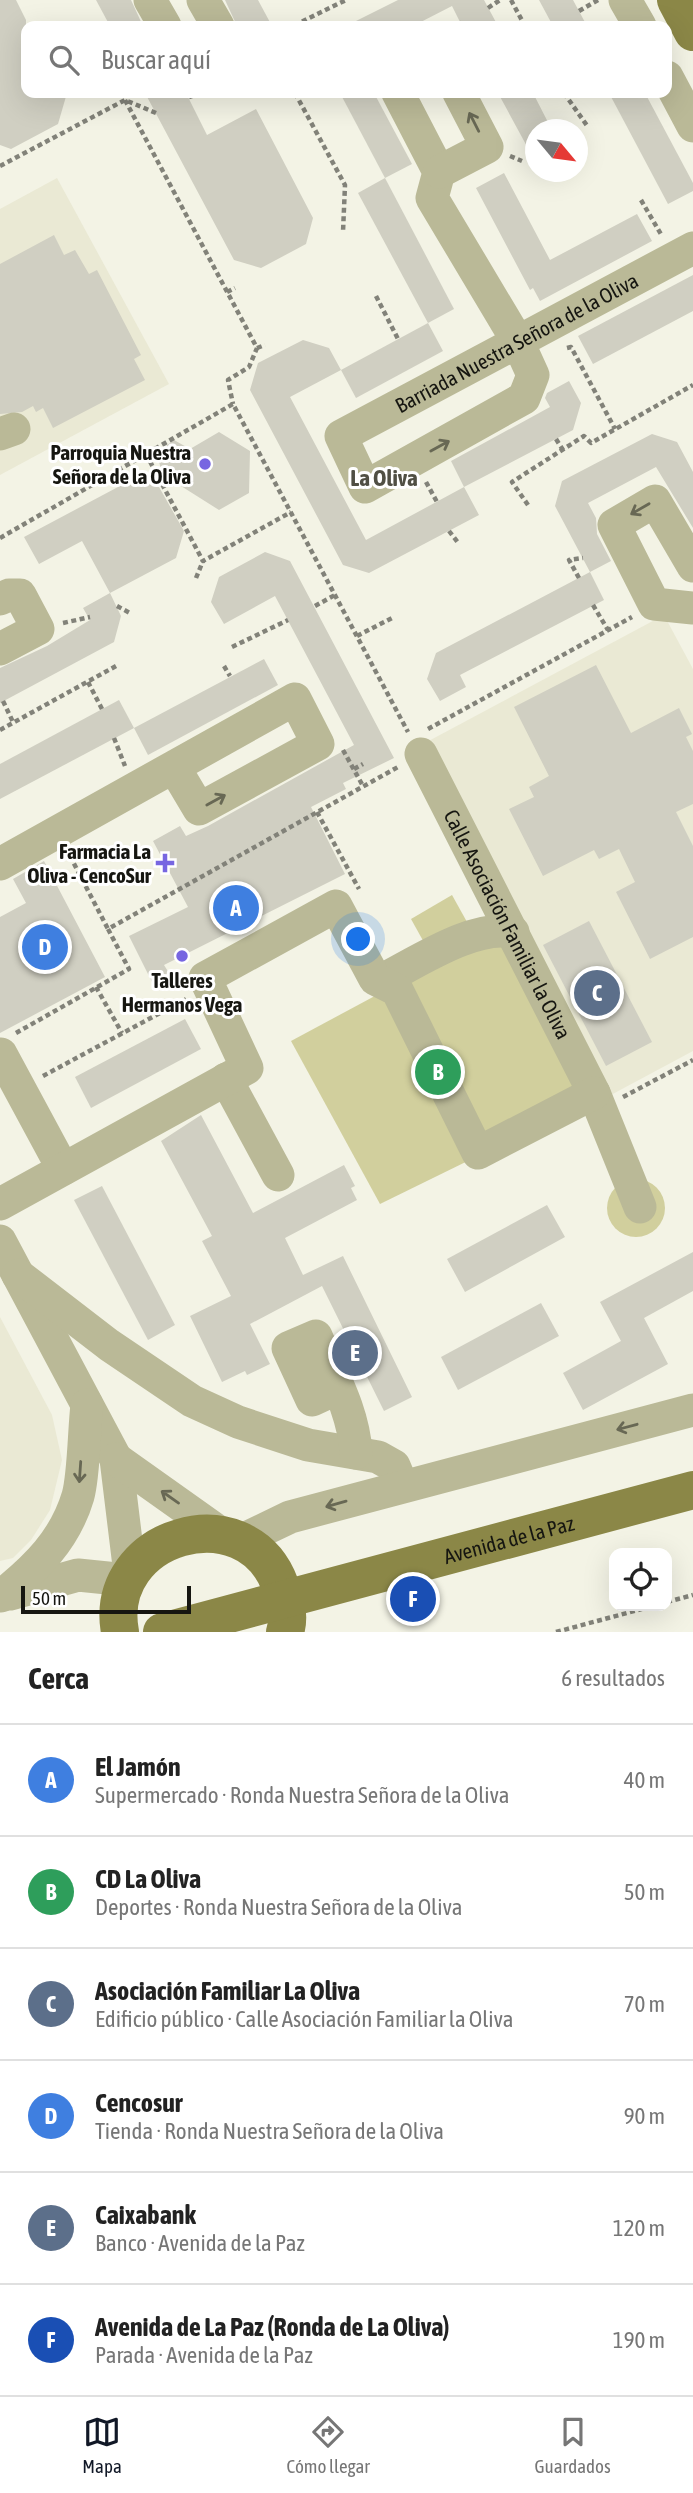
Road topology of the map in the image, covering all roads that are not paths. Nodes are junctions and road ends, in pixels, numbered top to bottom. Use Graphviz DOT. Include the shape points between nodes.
graph roads {
  1 [pos="150,0"];
  2 [pos="203,0"];
  3 [pos="625,0"];
  4 [pos="676,0"];
  5 [pos="162,21"];
  6 [pos="215,21"];
  7 [pos="636,21"];
  8 [pos="693,32"];
  9 [pos="672,86"];
  10 [pos="401,98"];
  11 [pos="462,98"];
  12 [pos="693,126"];
  13 [pos="439,172"];
  14 [pos="684,253"];
  15 [pos="527,337"];
  16 [pos="693,566"];
  17 [pos="3,591"];
  18 [pos="693,608"];
  19 [pos="0,649"];
  20 [pos="416,746"];
  21 [pos="174,767"];
  22 [pos="0,864"];
  23 [pos="513,932"];
  24 [pos="377,980"];
  25 [pos="6,1044"];
  26 [pos="226,1079"];
  27 [pos="597,1101"];
  28 [pos="63,1169"];
  29 [pos="278,1175"];
  30 [pos="0,1204"];
  31 [pos="640,1207"];
  32 [pos="0,1241"];
  33 [pos="18,1275"];
  34 [pos="109,1345"];
  35 [pos="338,1388"];
  36 [pos="80,1392"];
  37 [pos="693,1410"];
  38 [pos="356,1453"];
  39 [pos="116,1460"];
  40 [pos="402,1485"];
  41 [pos="693,1490"];
  42 [pos="232,1538"];
  43 [pos="129,1577"];
  44 [pos="1,1596"];
  45 [pos="286,1616"];
  46 [pos="120,1632"];
  47 [pos="162,1632"];
  1 -- 5 [label="street"];
  2 -- 6 [label="street"];
  3 -- 7 [label="street"];
  4 -- 8 [label="main road"];
  9 -- 12 [label="street"];
  10 -- 13 [label="street"];
  13 -- 11 [label="street, one-way" via="487,147"];
  13 -- 15 [label="street" via="432,198"];
  14 -- 15 [label="street, Barriada Nuestra Señora de la Oliva"];
  15 -- 15 [label="street, Barriada Nuestra Señora de la Oliva, one-way" via="341,436 365,487 524,398 533,375"];
  16 -- 18 [label="street, one-way" via="655,501 614,525 654,604"];
  17 -- 19 [label="street" via="20,595 38,629"];
  20 -- 23 [label="street, Calle Asociación Familiar la Oliva"];
  21 -- 22 [label="street"];
  23 -- 24 [label="street" via="479,932"];
  23 -- 27 [label="street, Calle Asociación Familiar la Oliva"];
  24 -- 26 [label="street" via="336,906 205,978 247,1068"];
  24 -- 27 [label="street" via="397,990 478,1153"];
  25 -- 28 [label="street" via="20,1089"];
  26 -- 28 [label="street"];
  26 -- 29 [label="street"];
  27 -- 31 [label="street, Calle Asociación Familiar la Oliva"];
  28 -- 30 [label="street"];
  32 -- 33 [label="street"];
  33 -- 34 [label="street"];
  33 -- 36 [label="street"];
  34 -- 36 [label="street" via="88,1350"];
  34 -- 38 [label="street" via="192,1401 238,1422 309,1445"];
  35 -- 38 [label="street" via="355,1429"];
  36 -- 39 [label="street"];
  36 -- 44 [label="street, one-way" via="79,1494 55,1546"];
  37 -- 40 [label="street, one-way"];
  38 -- 40 [label="street" via="394,1466"];
  42 -- 39 [label="street, one-way"];
  39 -- 43 [label="street"];
  40 -- 42 [label="street, one-way"];
  41 -- 45 [label="main road, Avenida de la Paz"];
  42 -- 43 [label="main road" via="196,1533 170,1539 148,1553"];
  42 -- 45 [label="main road" via="261,1555 277,1576"];
  43 -- 44 [label="street" via="78,1575"];
  43 -- 46 [label="main road" via="120,1600"];
  45 -- 47 [label="main road, Avenida de la Paz"];
}
